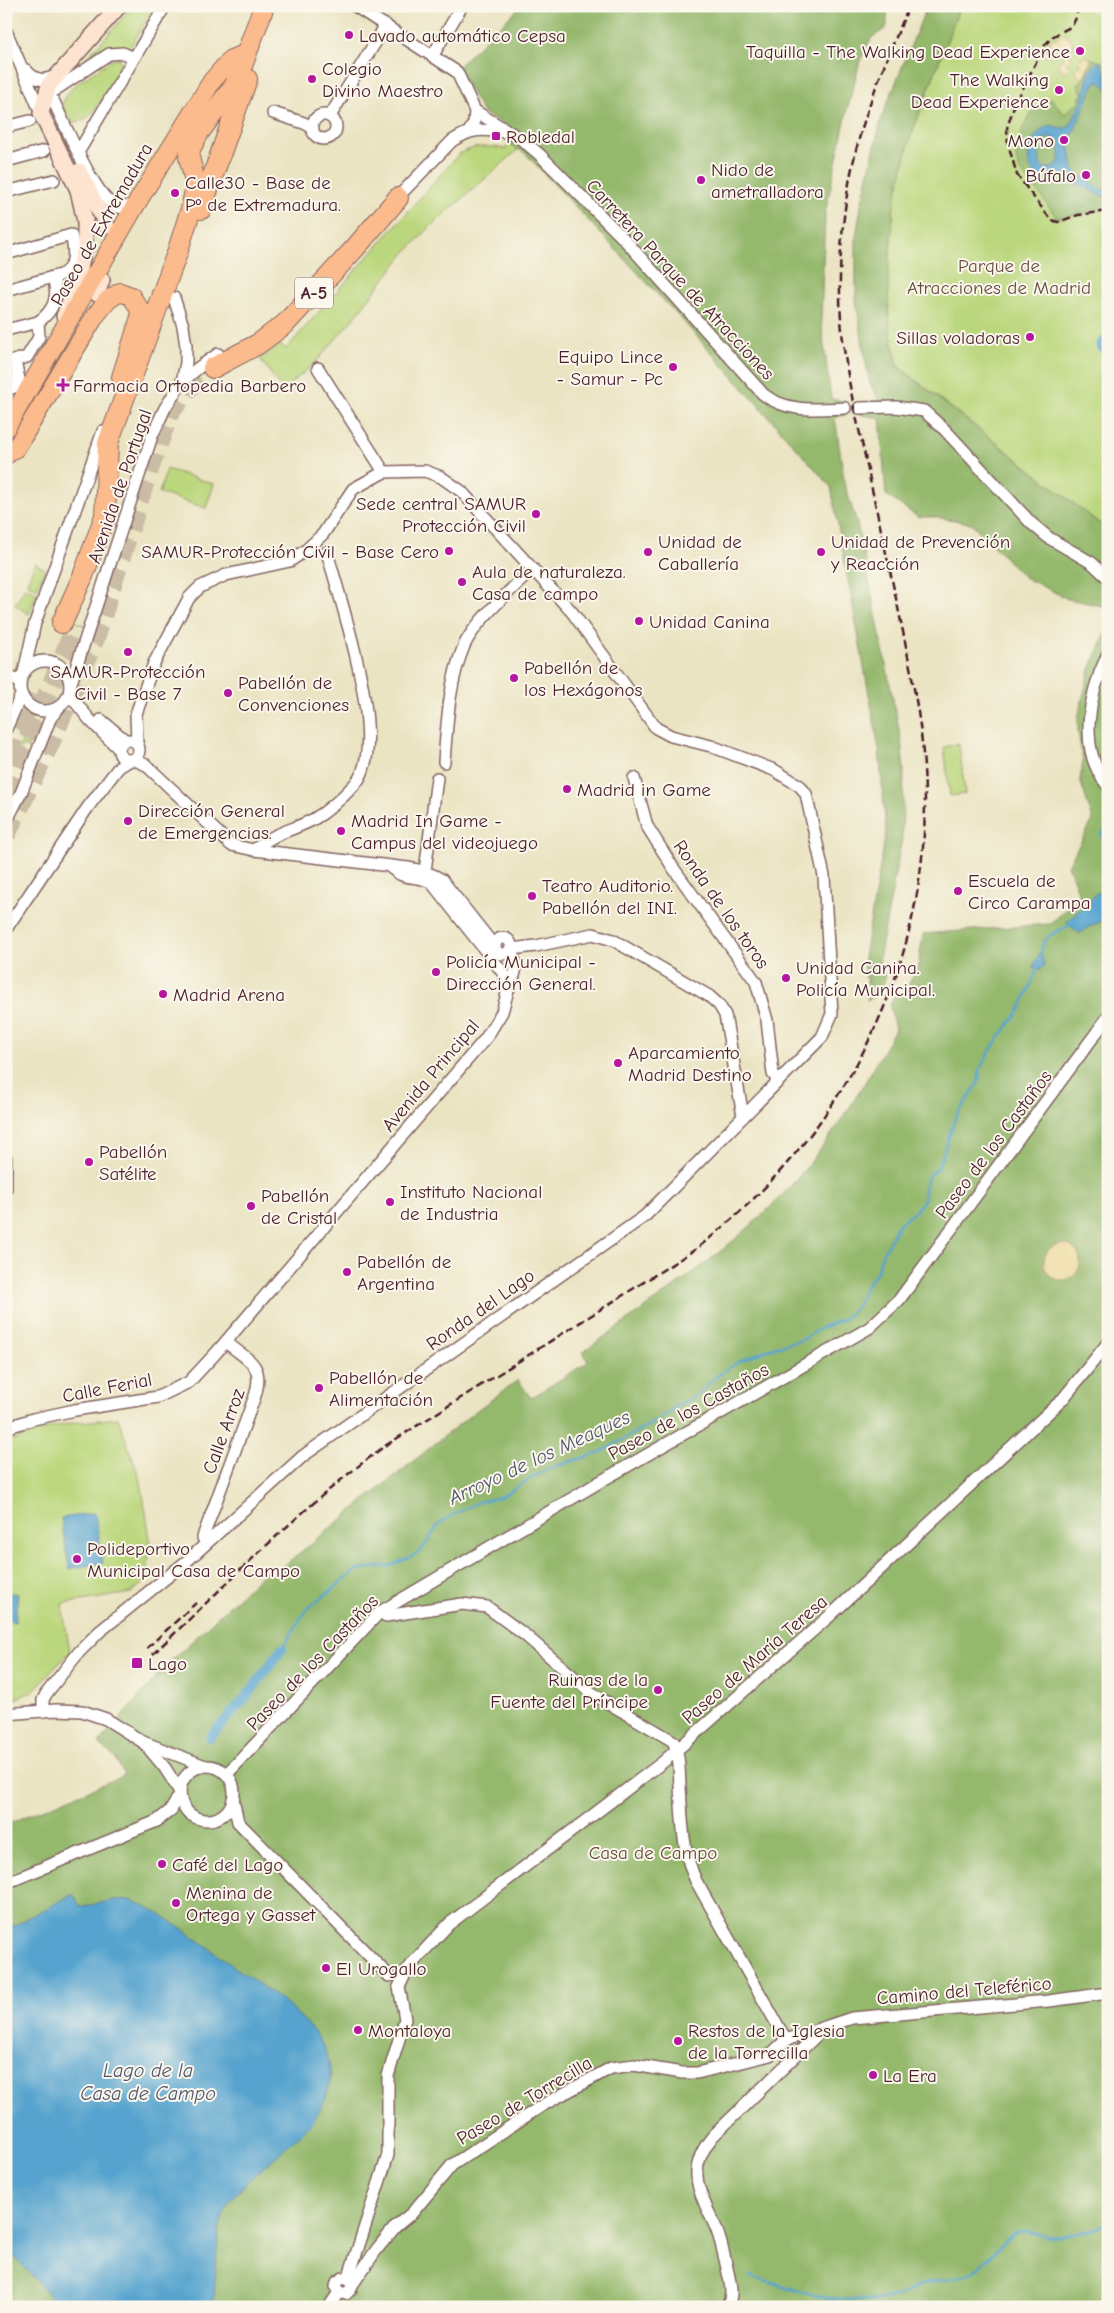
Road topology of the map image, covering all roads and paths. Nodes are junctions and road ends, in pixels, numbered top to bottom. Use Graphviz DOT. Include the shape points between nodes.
graph roads {
  1 [pos="119,6"];
  2 [pos="165,6"];
  3 [pos="264,6"];
  4 [pos="275,6"];
  5 [pos="462,6"];
  6 [pos="362,8"];
  7 [pos="386,25"];
  8 [pos="6,31"];
  9 [pos="10,45"];
  10 [pos="245,54"];
  11 [pos="433,55"];
  12 [pos="134,58"];
  13 [pos="22,64"];
  14 [pos="59,74"];
  15 [pos="54,95"];
  16 [pos="474,109"];
  17 [pos="273,113"];
  18 [pos="330,116"];
  19 [pos="36,117"];
  20 [pos="96,122"];
  21 [pos="65,126"];
  22 [pos="6,128"];
  23 [pos="312,128"];
  24 [pos="466,132"];
  25 [pos="509,132"];
  26 [pos="44,151"];
  27 [pos="78,151"];
  28 [pos="6,161"];
  29 [pos="54,180"];
  30 [pos="6,192"];
  31 [pos="398,198"];
  32 [pos="138,201"];
  33 [pos="107,226"];
  34 [pos="6,254"];
  35 [pos="53,277"];
  36 [pos="100,287"];
  37 [pos="6,290"];
  38 [pos="174,298"];
  39 [pos="38,322"];
  40 [pos="6,330"];
  41 [pos="14,361"];
  42 [pos="213,368"];
  43 [pos="318,368"];
  44 [pos="121,378"];
  45 [pos="182,382"];
  46 [pos="6,390"];
  47 [pos="19,407"];
  48 [pos="845,408"];
  49 [pos="859,408"];
  50 [pos="6,428"];
  51 [pos="6,451"];
  52 [pos="6,455"];
  53 [pos="384,472"];
  54 [pos="328,552"];
  55 [pos="533,569"];
  56 [pos="1108,578"];
  57 [pos="1108,654"];
  58 [pos="6,675"];
  59 [pos="22,677"];
  60 [pos="21,694"];
  61 [pos="66,697"];
  62 [pos="9,716"];
  63 [pos="6,729"];
  64 [pos="128,751"];
  65 [pos="444,762"];
  66 [pos="437,778"];
  67 [pos="634,778"];
  68 [pos="1108,786"];
  69 [pos="6,822"];
  70 [pos="254,850"];
  71 [pos="389,866"];
  72 [pos="425,871"];
  73 [pos="6,929"];
  74 [pos="510,950"];
  75 [pos="507,994"];
  76 [pos="1108,1017"];
  77 [pos="778,1080"];
  78 [pos="737,1089"];
  79 [pos="763,1096"];
  80 [pos="743,1116"];
  81 [pos="6,1158"];
  82 [pos="6,1188"];
  83 [pos="226,1342"];
  84 [pos="1108,1343"];
  85 [pos="6,1428"];
  86 [pos="206,1543"];
  87 [pos="380,1612"];
  88 [pos="43,1711"];
  89 [pos="6,1714"];
  90 [pos="143,1742"];
  91 [pos="677,1750"];
  92 [pos="205,1766"];
  93 [pos="227,1774"];
  94 [pos="180,1793"];
  95 [pos="233,1799"];
  96 [pos="213,1819"];
  97 [pos="238,1822"];
  98 [pos="6,1883"];
  99 [pos="400,1982"];
  100 [pos="1108,1992"];
  101 [pos="824,2028"];
  102 [pos="786,2040"];
  103 [pos="770,2055"];
  104 [pos="773,2076"];
  105 [pos="350,2282"];
  106 [pos="329,2307"];
  107 [pos="727,2307"];
  1 -- 14 [label="main road"];
  2 -- 12 [label="street"];
  3 -- 10 [label="highway"];
  4 -- 38 [label="highway" via="211,178"];
  5 -- 11 [label="street"];
  6 -- 7 [label="street"];
  7 -- 11 [label="street"];
  7 -- 18 [label="street"];
  8 -- 9 [label="street"];
  9 -- 13 [label="street"];
  10 -- 32 [label="main road, Paseo de Extremadura" via="222,66"];
  10 -- 38 [label="highway" via="235,85 190,149 196,186 191,209 108,443 105,516 69,625 119,515 120,442"];
  11 -- 16 [label="street" via="457,72"];
  12 -- 15 [label="street" via="123,53 109,54"];
  12 -- 20 [label="street"];
  13 -- 14 [label="street" via="30,76 38,80"];
  13 -- 19 [label="street"];
  14 -- 15 [label="main road"];
  14 -- 19 [label="main road" via="49,85"];
  15 -- 21 [label="street"];
  15 -- 33 [label="main road" via="53,120"];
  16 -- 24 [label="street" via="474,123"];
  16 -- 25 [label="street, Carretera Parque de Atracciones"];
  17 -- 23 [label="street"];
  18 -- 23 [label="street" via="316,118"];
  18 -- 23 [label="street" via="336,126 332,136 321,138"];
  19 -- 22 [label="street"];
  19 -- 47 [label="main road" via="78,190 86,221 85,245 77,283 66,311"];
  20 -- 21 [label="street" via="79,131"];
  20 -- 27 [label="street"];
  21 -- 27 [label="street"];
  24 -- 25 [label="street, Carretera Parque de Atracciones"];
  24 -- 31 [label="street" via="452,141"];
  25 -- 48 [label="street, Carretera Parque de Atracciones" via="530,145 623,238 763,394 788,407"];
  26 -- 28 [label="street"];
  27 -- 32 [label="street" via="107,202 125,208"];
  29 -- 30 [label="street"];
  31 -- 42 [label="highway, A-5" via="285,324 258,344"];
  31 -- 45 [label="street" via="279,317 247,340 208,360"];
  32 -- 47 [label="main road, Paseo de Extremadura"];
  34 -- 35 [label="street" via="70,235 74,259 68,271"];
  35 -- 37 [label="street"];
  35 -- 39 [label="street" via="57,290 55,302"];
  36 -- 51 [label="main road, Paseo de Extremadura"];
  38 -- 45 [label="street, Avenida de Portugal" via="186,346"];
  39 -- 40 [label="street"];
  39 -- 41 [label="street" via="39,337 27,358"];
  41 -- 46 [label="street" via="19,379 14,387"];
  43 -- 53 [label="street"];
  44 -- 52 [label="main road" via="140,318 139,308 131,296 120,292 108,300 95,316 16,448"];
  44 -- 59 [label="street, Avenida de Portugal" via="35,624"];
  45 -- 61 [label="street, Avenida de Portugal" via="152,436"];
  47 -- 50 [label="main road, Paseo de Extremadura"];
  49 -- 56 [label="street" via="896,407 924,411 1031,523 1092,563"];
  53 -- 55 [label="street" via="425,471 441,477 461,491"];
  53 -- 64 [label="street" via="353,489 323,534 306,550 290,560 208,582 192,593 154,663 137,710"];
  54 -- 70 [label="street" via="366,701 368,741 365,769 356,784 316,818 268,838"];
  55 -- 65 [label="street" via="489,612 465,644 455,674"];
  55 -- 77 [label="street, Ronda del Lago" via="572,612 656,728 671,736 711,746 774,770 800,786 806,794 824,876 832,1014 822,1037"];
  57 -- 68 [label="street" via="1095,687 1090,745 1096,768"];
  58 -- 59 [label="street"];
  59 -- 60 [label="street, Avenida de Portugal"];
  59 -- 61 [label="street" via="36,662 53,661 66,671"];
  60 -- 61 [label="street" via="38,710 54,710"];
  60 -- 62 [label="street, Avenida de Portugal"];
  61 -- 64 [label="street"];
  61 -- 69 [label="street, Avenida de Portugal" via="50,719"];
  62 -- 63 [label="street, Avenida de Portugal"];
  64 -- 70 [label="street" via="231,845"];
  64 -- 73 [label="street"];
  66 -- 72 [label="street"];
  67 -- 77 [label="street, Ronda de los toros" via="647,826 756,982 767,1020 773,1074"];
  70 -- 71 [label="street"];
  71 -- 72 [label="street"];
  71 -- 75 [label="street" via="400,876 425,879 437,889 502,969"];
  72 -- 74 [label="street" via="442,880 484,932 497,943 505,938 510,941"];
  74 -- 75 [label="street, Avenida Principal" via="516,965"];
  74 -- 78 [label="street" via="593,934 613,940 709,996 725,1015"];
  75 -- 83 [label="street, Avenida Principal" via="502,1012 486,1038"];
  76 -- 87 [label="street, Paseo de los Castaños" via="899,1300 868,1328"];
  77 -- 79 [label="street, Ronda del Lago"];
  78 -- 79 [label="street" via="748,1095"];
  78 -- 80 [label="street"];
  79 -- 80 [label="street, Ronda del Lago"];
  80 -- 86 [label="street, Ronda del Lago" via="645,1216 303,1456"];
  81 -- 82 [label="street"];
  83 -- 85 [label="street, Calle Ferial" via="189,1382 158,1397 75,1410"];
  83 -- 86 [label="street, Calle Arroz" via="252,1362 259,1379 204,1534"];
  84 -- 91 [label="street, Paseo de María Teresa" via="1062,1400 1002,1457 841,1606"];
  86 -- 88 [label="street, Ronda del Lago" via="79,1652 46,1694"];
  87 -- 91 [label="street" via="386,1616 462,1604 487,1608 525,1635 593,1694 673,1741"];
  87 -- 93 [label="street, Paseo de los Castaños"];
  88 -- 89 [label="street"];
  88 -- 90 [label="street" via="88,1713 113,1723"];
  90 -- 92 [label="street"];
  90 -- 94 [label="street" via="165,1768"];
  91 -- 99 [label="street, Paseo de María Teresa" via="459,1916 408,1968"];
  91 -- 102 [label="street" via="687,1860"];
  92 -- 93 [label="street"];
  92 -- 94 [label="street" via="189,1773"];
  93 -- 95 [label="street" via="233,1787"];
  94 -- 96 [label="street" via="184,1806 192,1815 202,1820"];
  94 -- 98 [label="street" via="171,1810 157,1821"];
  95 -- 96 [label="street" via="226,1812"];
  95 -- 97 [label="street"];
  96 -- 97 [label="street"];
  97 -- 99 [label="street" via="389,1976 397,1973"];
  99 -- 105 [label="street" via="405,2019 388,2076 388,2155"];
  100 -- 101 [label="street, Camino del Teleférico" via="867,2016"];
  101 -- 102 [label="street, Camino del Teleférico"];
  101 -- 104 [label="street"];
  102 -- 103 [label="street"];
  103 -- 104 [label="street"];
  103 -- 105 [label="street, Paseo de Torrecilla" via="698,2073 622,2066 578,2085 452,2165"];
  104 -- 107 [label="street" via="713,2136 697,2161 698,2187 719,2237 730,2284 731,2296"];
  105 -- 106 [label="street, Paseo de Torrecilla" via="348,2293 339,2292"];
}
